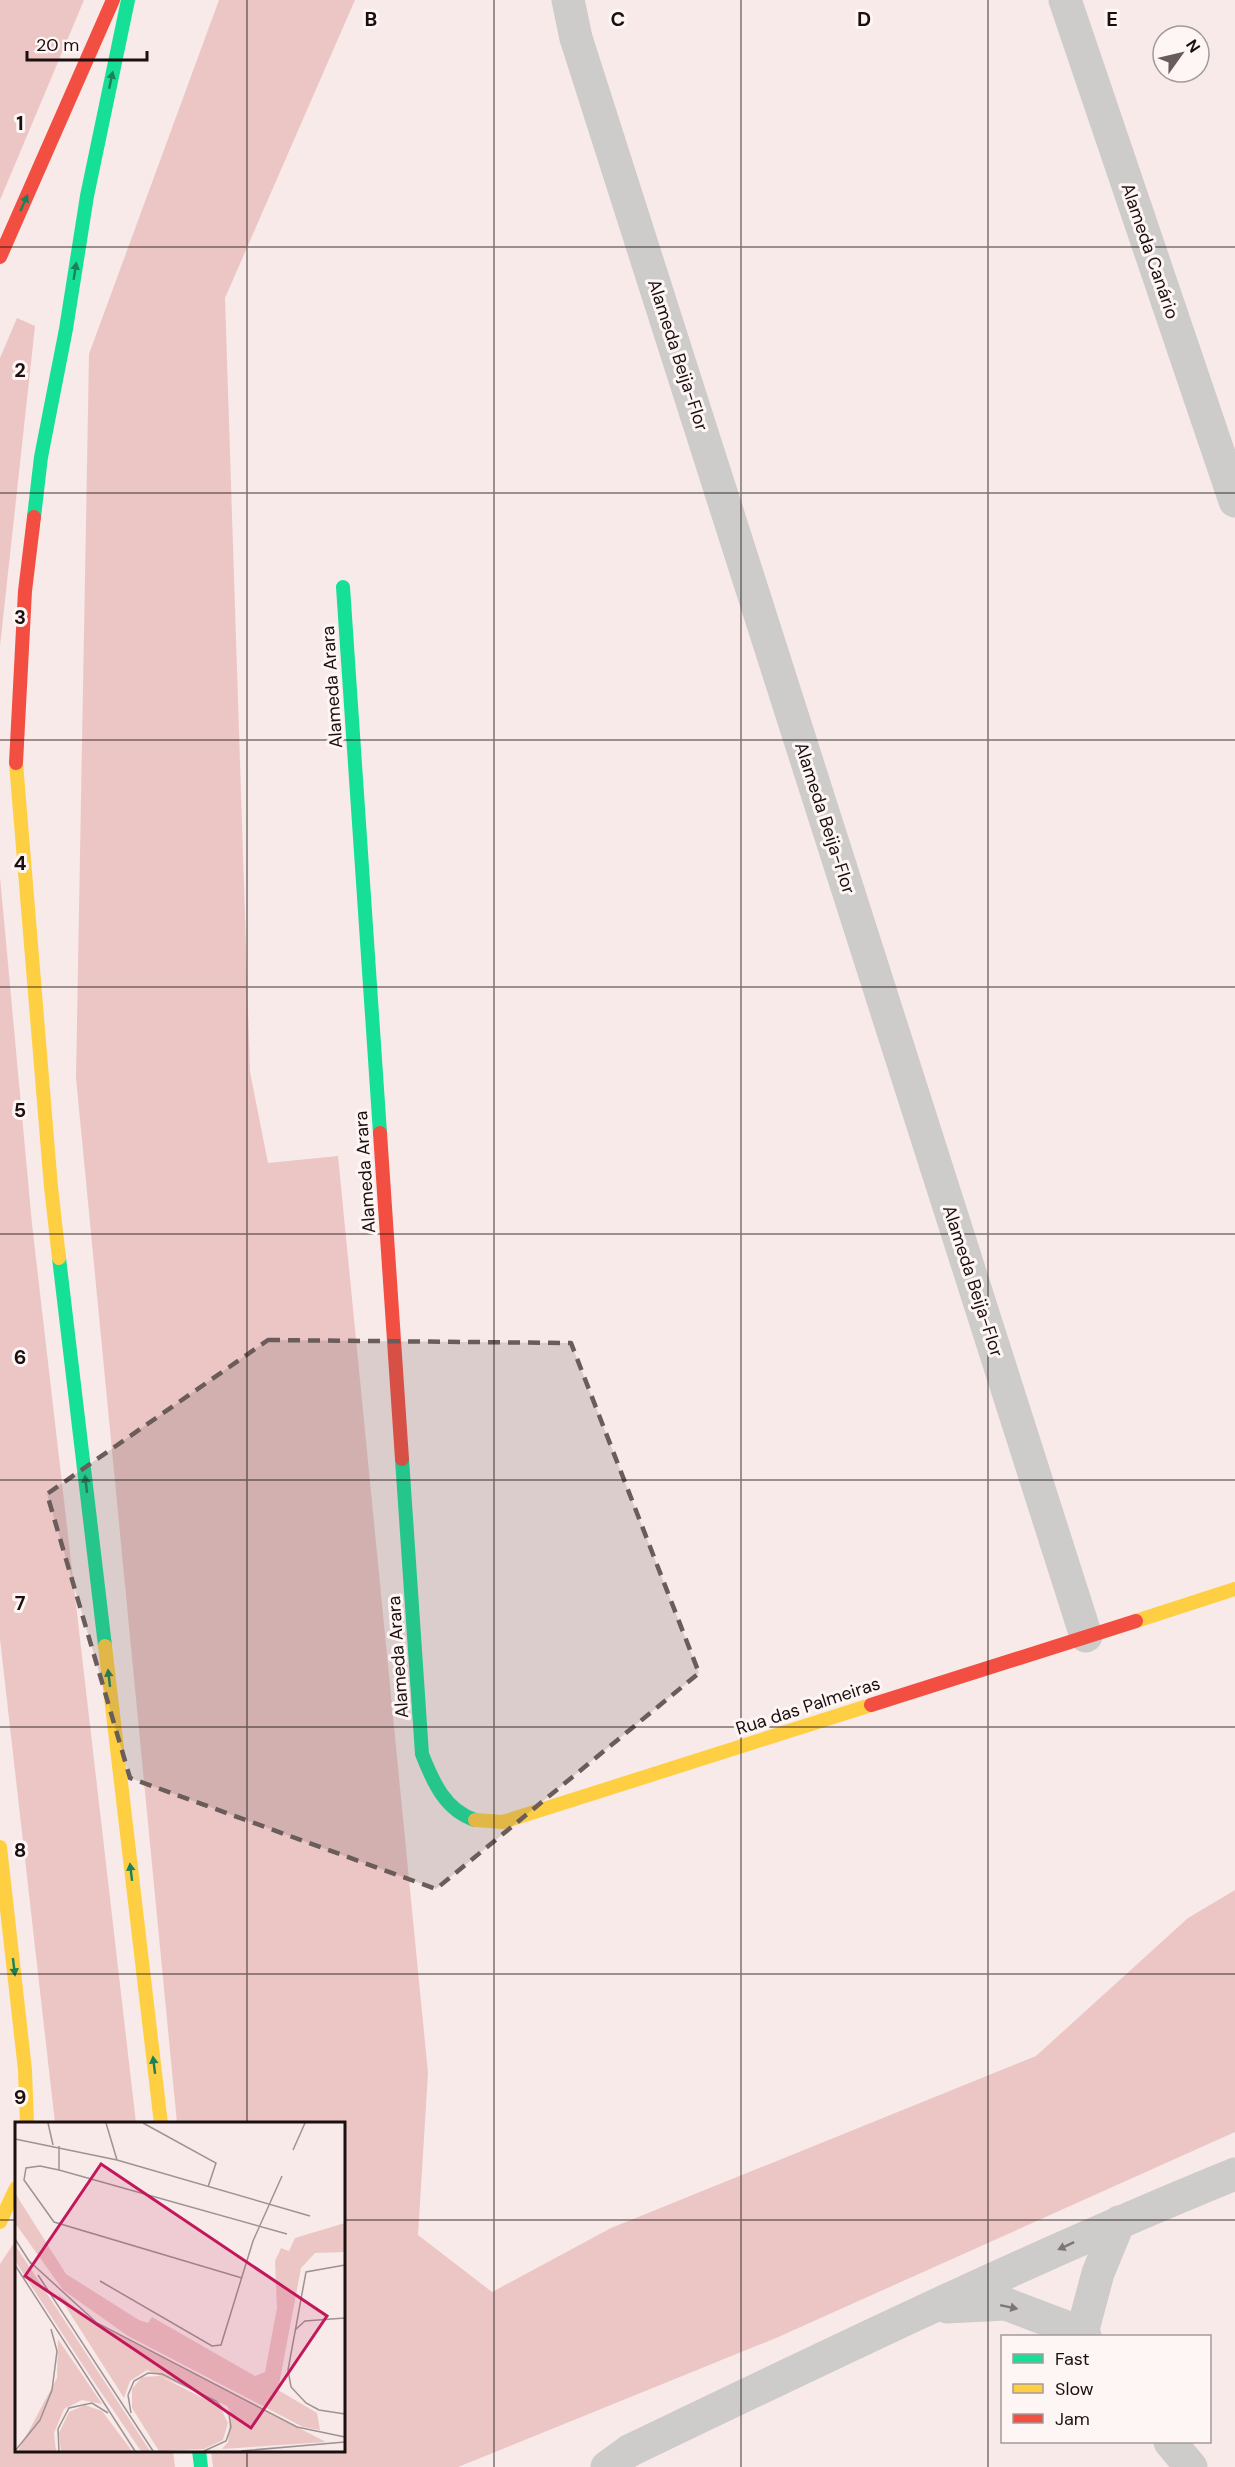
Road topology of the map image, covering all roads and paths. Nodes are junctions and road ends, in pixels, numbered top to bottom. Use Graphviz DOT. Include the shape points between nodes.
graph roads {
  1 [pos="113,0"];
  2 [pos="128,0"];
  3 [pos="568,0"];
  4 [pos="1065,0"];
  5 [pos="0,257"];
  6 [pos="1235,501"];
  7 [pos="343,587"];
  8 [pos="1235,1589"];
  9 [pos="1086,1636"];
  10 [pos="422,1754"];
  11 [pos="0,1847"];
  12 [pos="27,2122"];
  13 [pos="161,2122"];
  14 [pos="1235,2174"];
  15 [pos="15,2190"];
  16 [pos="0,2222"];
  17 [pos="1119,2222"];
  18 [pos="930,2308"];
  19 [pos="1084,2335"];
  20 [pos="1171,2443"];
  21 [pos="199,2452"];
  22 [pos="201,2467"];
  23 [pos="607,2467"];
  24 [pos="1191,2467"];
  5 -- 1 [label="main road, one-way"];
  13 -- 2 [label="main road, one-way" via="51,1187 16,773 25,591 41,457 87,196"];
  3 -- 9 [label="street, Alameda Beija-Flor" via="580,49"];
  4 -- 6 [label="street, Alameda Canário"];
  7 -- 10 [label="main road, Alameda Arara"];
  8 -- 9 [label="main road, Rua das Palmeiras"];
  9 -- 10 [label="main road, Rua das Palmeiras" via="503,1822 474,1820 451,1807 435,1786"];
  11 -- 12 [label="main road, one-way" via="26,2070"];
  14 -- 17 [label="street"];
  15 -- 16 [label="main road"];
  17 -- 18 [label="street, one-way"];
  17 -- 19 [label="street" via="1098,2273"];
  18 -- 19 [label="street, one-way" via="1005,2304"];
  18 -- 23 [label="street" via="629,2451"];
  20 -- 24 [label="street"];
  21 -- 22 [label="main road"];
}
